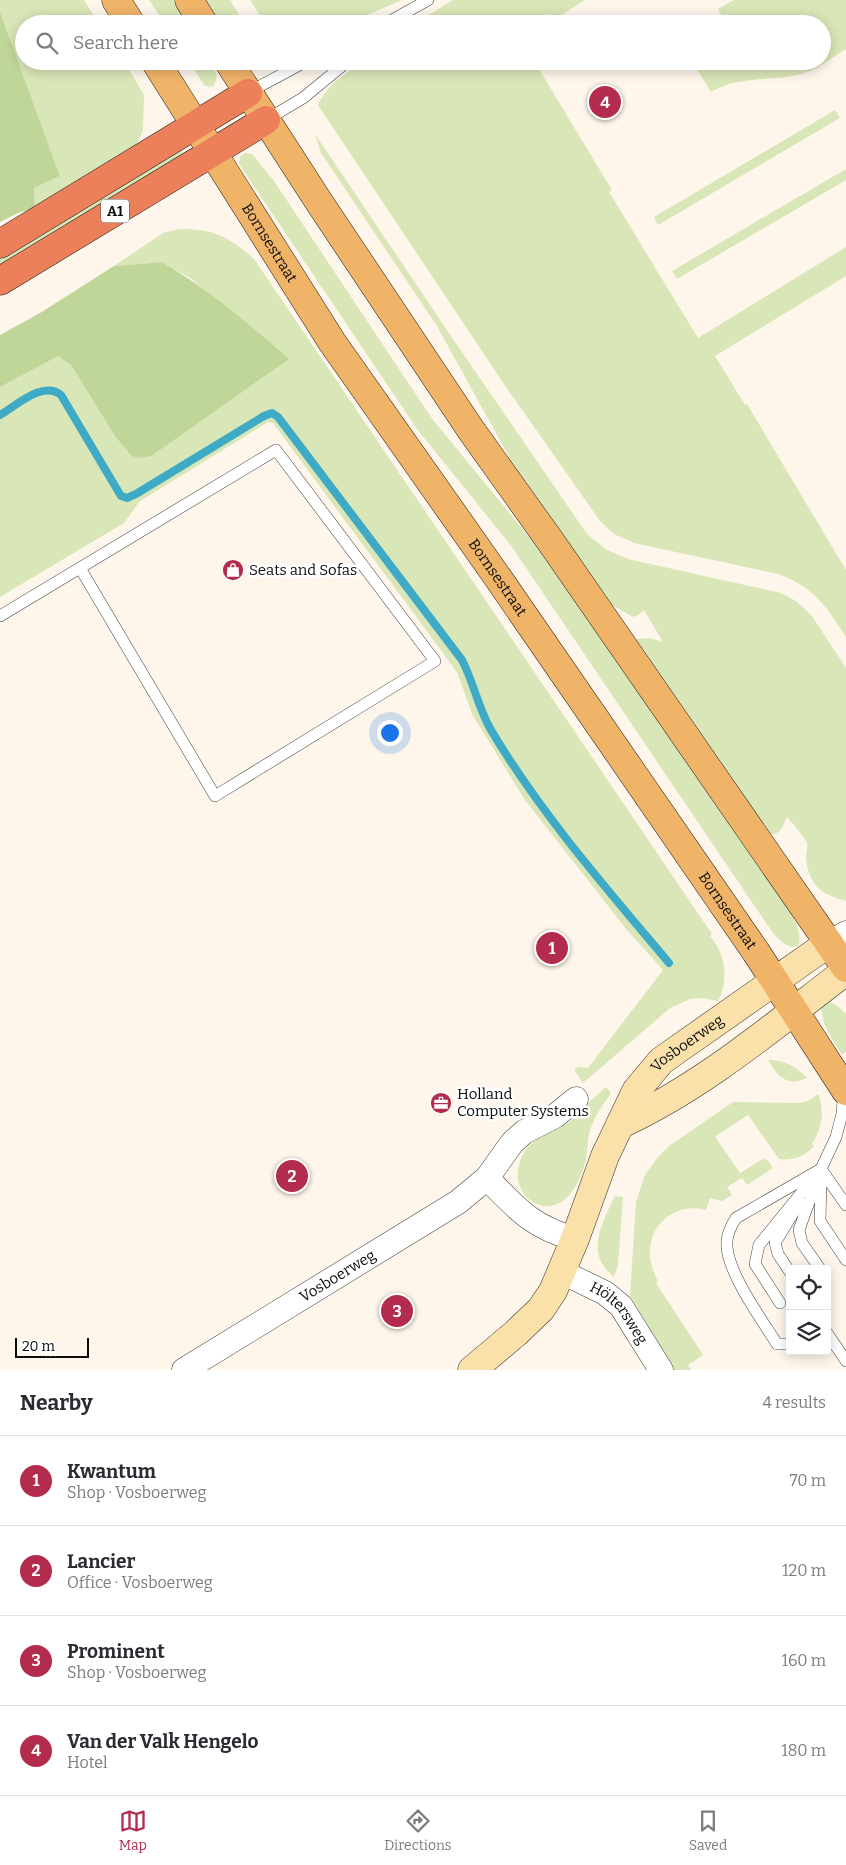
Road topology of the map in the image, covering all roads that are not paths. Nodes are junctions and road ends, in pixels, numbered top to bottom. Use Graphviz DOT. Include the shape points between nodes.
graph roads {
  1 [pos="116,0"];
  2 [pos="189,0"];
  3 [pos="428,0"];
  4 [pos="406,13"];
  5 [pos="125,15"];
  6 [pos="198,15"];
  7 [pos="402,15"];
  8 [pos="161,70"];
  9 [pos="234,70"];
  10 [pos="290,70"];
  11 [pos="337,70"];
  12 [pos="248,93"];
  13 [pos="266,120"];
  14 [pos="195,125"];
  15 [pos="213,152"];
  16 [pos="0,244"];
  17 [pos="0,281"];
  18 [pos="80,568"];
  19 [pos="0,616"];
  20 [pos="838,938"];
  21 [pos="846,969"];
  22 [pos="775,982"];
  23 [pos="794,1010"];
  24 [pos="845,1090"];
  25 [pos="576,1099"];
  26 [pos="621,1124"];
  27 [pos="821,1169"];
  28 [pos="487,1178"];
  29 [pos="846,1205"];
  30 [pos="575,1239"];
  31 [pos="846,1260"];
  32 [pos="817,1265"];
  33 [pos="786,1266"];
  34 [pos="562,1272"];
  35 [pos="780,1303"];
  36 [pos="831,1339"];
  37 [pos="786,1344"];
  38 [pos="846,1361"];
  39 [pos="184,1370"];
  40 [pos="472,1370"];
  41 [pos="660,1370"];
  1 -- 5 [label="main road"];
  2 -- 6 [label="main road"];
  3 -- 4 [label="lane"];
  4 -- 7 [label="lane"];
  8 -- 14 [label="main road, Bornsestraat"];
  9 -- 12 [label="main road"];
  10 -- 12 [label="lane"];
  11 -- 13 [label="lane" via="304,98"];
  12 -- 13 [label="main road"];
  12 -- 14 [label="highway"];
  13 -- 15 [label="highway"];
  13 -- 20 [label="main road" via="471,430"];
  14 -- 15 [label="main road, Bornsestraat"];
  14 -- 16 [label="highway, A1"];
  15 -- 17 [label="highway, A1"];
  15 -- 22 [label="main road, Bornsestraat" via="332,342 502,583"];
  18 -- 18 [label="lane" via="276,450 435,661 215,796"];
  18 -- 19 [label="lane"];
  20 -- 21 [label="main road"];
  20 -- 22 [label="street, Vosboerweg"];
  21 -- 23 [label="street"];
  22 -- 23 [label="main road, Bornsestraat"];
  22 -- 26 [label="street, Vosboerweg" via="661,1061 636,1091"];
  23 -- 24 [label="main road, Bornsestraat"];
  23 -- 26 [label="street" via="678,1094"];
  24 -- 27 [label="lane" via="836,1137"];
  25 -- 28 [label="street, Vosboerweg" via="555,1116 524,1132"];
  26 -- 30 [label="street, Vosboerweg"];
  27 -- 29 [label="lane"];
  27 -- 31 [label="lane" via="820,1221"];
  27 -- 32 [label="lane" via="799,1230 802,1243"];
  27 -- 33 [label="lane" via="775,1243"];
  27 -- 35 [label="lane" via="759,1245 754,1264"];
  27 -- 37 [label="lane" via="736,1218 728,1230 730,1261 749,1301 777,1344"];
  28 -- 30 [label="street" via="534,1223"];
  28 -- 39 [label="street, Vosboerweg" via="458,1202"];
  30 -- 34 [label="street, Vosboerweg"];
  34 -- 40 [label="street, Vosboerweg" via="541,1309"];
  34 -- 41 [label="street, Höltersweg" via="606,1293 621,1306"];
  36 -- 38 [label="lane"];
}
